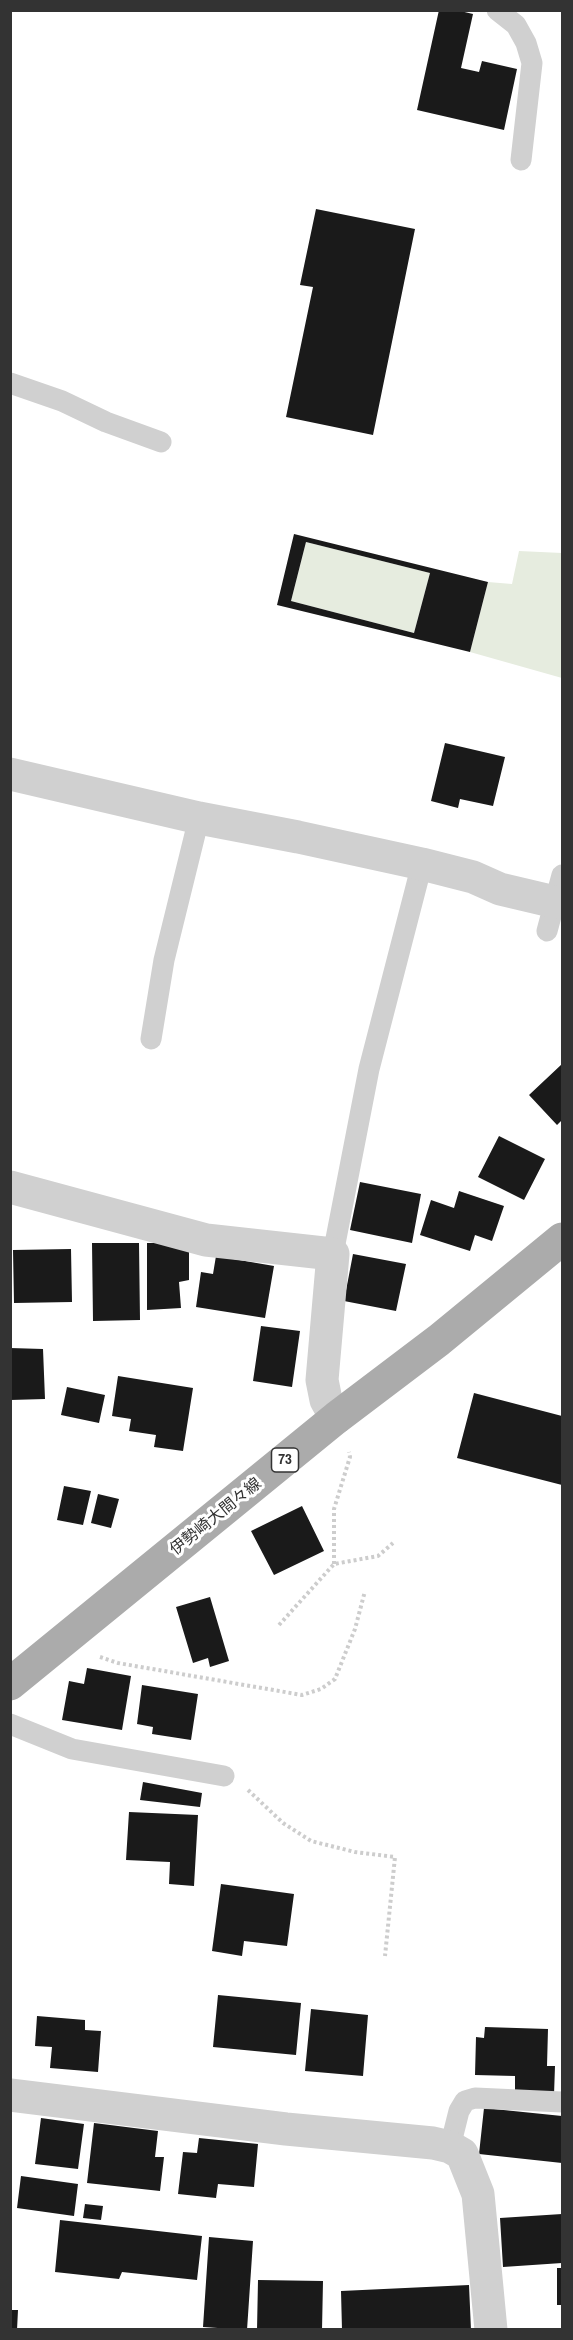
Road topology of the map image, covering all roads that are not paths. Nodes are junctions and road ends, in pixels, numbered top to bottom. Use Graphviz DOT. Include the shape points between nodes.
graph roads {
  1 [pos="497,10"];
  2 [pos="520,160"];
  3 [pos="12,389"];
  4 [pos="161,442"];
  5 [pos="10,774"];
  6 [pos="199,818"];
  7 [pos="422,864"];
  8 [pos="554,903"];
  9 [pos="151,1039"];
  10 [pos="10,1188"];
  11 [pos="562,1239"];
  12 [pos="333,1254"];
  13 [pos="336,1418"];
  14 [pos="10,1684"];
  15 [pos="10,1724"];
  16 [pos="224,1776"];
  17 [pos="10,2095"];
  18 [pos="562,2102"];
  19 [pos="450,2147"];
  20 [pos="491,2330"];
  1 -- 2 [label="lane" via="516,26 532,63"];
  3 -- 4 [label="lane" via="62,401"];
  5 -- 6 [label="street"];
  6 -- 7 [label="street"];
  6 -- 9 [label="lane" via="164,960"];
  7 -- 8 [label="street"];
  7 -- 12 [label="lane" via="369,1069"];
  10 -- 12 [label="street" via="206,1240"];
  11 -- 13 [label="main road, 伊勢崎大間々線 / 73"];
  12 -- 13 [label="street" via="322,1380"];
  13 -- 14 [label="main road, 伊勢崎大間々線 / 73"];
  15 -- 16 [label="lane" via="72,1749"];
  17 -- 19 [label="street"];
  18 -- 19 [label="lane" via="475,2098 465,2102"];
  19 -- 20 [label="street" via="462,2154 478,2194"];
}
